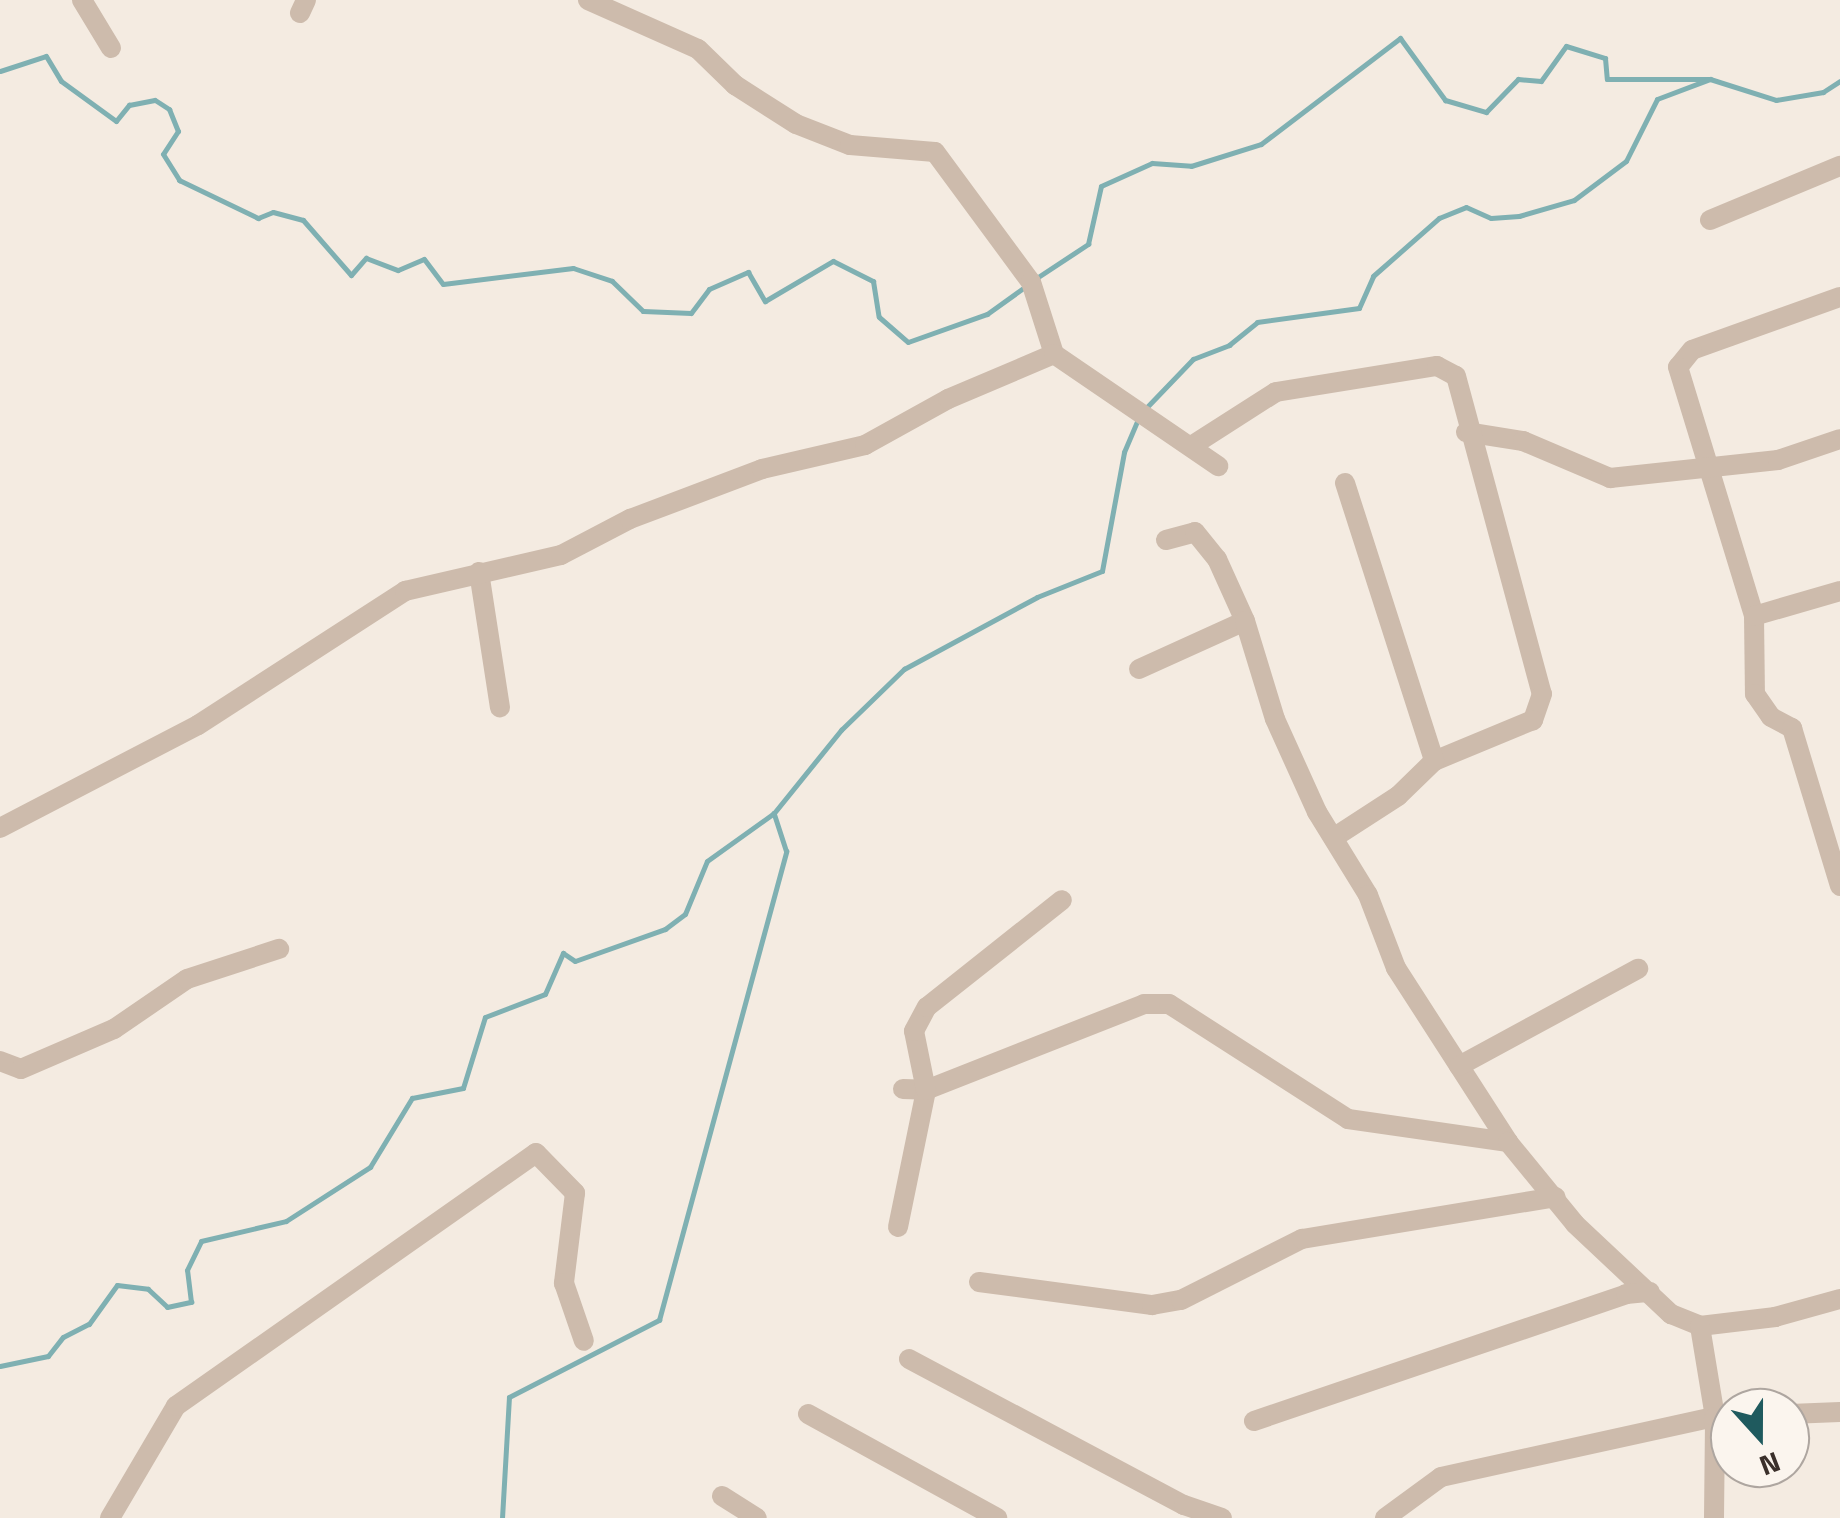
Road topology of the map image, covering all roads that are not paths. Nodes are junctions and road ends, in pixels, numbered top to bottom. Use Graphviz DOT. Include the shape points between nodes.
graph roads {
  1 [pos="82,0"];
  2 [pos="588,0"];
  3 [pos="110,48"];
  4 [pos="1840,166"];
  5 [pos="1710,220"];
  6 [pos="1840,297"];
  7 [pos="1054,354"];
  8 [pos="1466,432"];
  9 [pos="1840,439"];
  10 [pos="1193,445"];
  11 [pos="1218,466"];
  12 [pos="1707,468"];
  13 [pos="1345,483"];
  14 [pos="1166,540"];
  15 [pos="479,572"];
  16 [pos="1840,591"];
  17 [pos="1754,616"];
  18 [pos="1246,621"];
  19 [pos="1139,668"];
  20 [pos="500,707"];
  21 [pos="1434,761"];
  22 [pos="0,828"];
  23 [pos="1333,838"];
  24 [pos="1840,886"];
  25 [pos="1062,900"];
  26 [pos="279,949"];
  27 [pos="1638,969"];
  28 [pos="0,1061"];
  29 [pos="1459,1066"];
  30 [pos="903,1089"];
  31 [pos="926,1090"];
  32 [pos="1508,1142"];
  33 [pos="1556,1197"];
  34 [pos="898,1228"];
  35 [pos="979,1282"];
  36 [pos="1650,1292"];
  37 [pos="1840,1299"];
  38 [pos="1700,1326"];
  39 [pos="584,1340"];
  40 [pos="909,1359"];
  41 [pos="1715,1388"];
  42 [pos="1840,1412"];
  43 [pos="1810,1413"];
  44 [pos="808,1414"];
  45 [pos="1710,1420"];
  46 [pos="1254,1421"];
  47 [pos="1716,1488"];
  48 [pos="722,1496"];
  49 [pos="110,1518"];
  50 [pos="758,1518"];
  51 [pos="997,1518"];
  52 [pos="1222,1518"];
  53 [pos="1385,1518"];
  54 [pos="1714,1518"];
  1 -- 3 [label="street"];
  2 -- 7 [label="street" via="698,48 735,85 796,124 850,145 935,152 1031,282"];
  4 -- 5 [label="street"];
  6 -- 12 [label="street" via="1692,350 1678,367"];
  7 -- 10 [label="street"];
  7 -- 15 [label="street" via="948,399 865,445 762,469 630,519 561,556"];
  8 -- 10 [label="street" via="1456,376 1438,366 1276,392"];
  8 -- 12 [label="street" via="1523,441 1610,478"];
  8 -- 21 [label="street" via="1502,535 1542,694 1533,720"];
  9 -- 12 [label="street" via="1778,460"];
  10 -- 11 [label="street"];
  12 -- 17 [label="street"];
  13 -- 21 [label="street"];
  14 -- 18 [label="street" via="1195,532 1217,559"];
  15 -- 20 [label="street"];
  15 -- 22 [label="street" via="405,591 198,725"];
  16 -- 17 [label="street"];
  17 -- 24 [label="street" via="1754,694 1771,717 1792,728"];
  18 -- 19 [label="street"];
  18 -- 23 [label="street" via="1275,719"];
  21 -- 23 [label="street" via="1398,796"];
  23 -- 29 [label="street" via="1368,895 1396,968"];
  25 -- 31 [label="street" via="927,1007 914,1031"];
  26 -- 28 [label="street" via="187,980 114,1029 21,1069"];
  27 -- 29 [label="street"];
  29 -- 32 [label="street"];
  30 -- 31 [label="street"];
  31 -- 32 [label="street" via="1144,1004 1168,1004 1336,1114"];
  31 -- 34 [label="street"];
  32 -- 33 [label="street"];
  33 -- 35 [label="street" via="1302,1239 1182,1300 1152,1305"];
  33 -- 36 [label="street" via="1575,1224"];
  36 -- 38 [label="street" via="1672,1314"];
  36 -- 46 [label="street" via="1626,1294"];
  37 -- 38 [label="street" via="1776,1317"];
  38 -- 41 [label="street"];
  39 -- 49 [label="street" via="564,1283 575,1193 536,1153 176,1406"];
  40 -- 52 [label="street" via="1184,1505"];
  42 -- 43 [label="street"];
  44 -- 51 [label="street"];
  45 -- 53 [label="street" via="1441,1476"];
  47 -- 54 [label="street"];
  48 -- 50 [label="street"];
}
